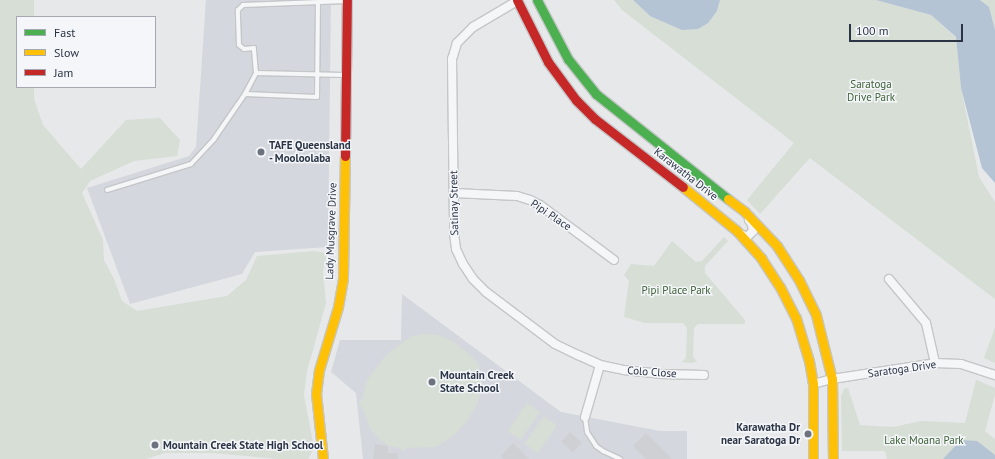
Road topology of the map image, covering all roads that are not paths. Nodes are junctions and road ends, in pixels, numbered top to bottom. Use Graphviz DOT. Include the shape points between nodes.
graph roads {
  1 [pos="517,0"];
  2 [pos="537,0"];
  3 [pos="347,1"];
  4 [pos="318,2"];
  5 [pos="256,73"];
  6 [pos="318,74"];
  7 [pos="347,75"];
  8 [pos="245,94"];
  9 [pos="107,190"];
  10 [pos="454,193"];
  11 [pos="728,198"];
  12 [pos="741,234"];
  13 [pos="614,260"];
  14 [pos="889,279"];
  15 [pos="935,363"];
  16 [pos="600,365"];
  17 [pos="704,375"];
  18 [pos="995,376"];
  19 [pos="832,379"];
  20 [pos="813,384"];
  21 [pos="585,417"];
  22 [pos="323,459"];
  23 [pos="620,459"];
  24 [pos="813,459"];
  25 [pos="832,459"];
  1 -- 10 [label="street, Satinay Street" via="473,27 457,43 452,60"];
  1 -- 12 [label="main road, Karawatha Drive" via="548,62 567,90 585,110"];
  2 -- 11 [label="main road, Karawatha Drive" via="568,60 596,94"];
  3 -- 4 [label="lane"];
  3 -- 7 [label="main road, Lady Musgrave Drive"];
  4 -- 5 [label="lane" via="243,5 238,10 239,45 244,49 254,48"];
  4 -- 6 [label="lane"];
  5 -- 6 [label="lane"];
  5 -- 8 [label="lane"];
  6 -- 7 [label="lane"];
  6 -- 8 [label="lane" via="317,97"];
  7 -- 22 [label="main road, Lady Musgrave Drive" via="343,278 338,306 319,370 316,394"];
  8 -- 9 [label="lane" via="214,139 191,164"];
  10 -- 13 [label="street, Pipi Place" via="517,196 530,200"];
  10 -- 16 [label="street, Satinay Street" via="456,249 473,279 486,292 555,344"];
  11 -- 12 [label="street" via="752,224 753,231 750,235 747,237"];
  11 -- 19 [label="main road, Karawatha Drive" via="762,228 799,280 816,315"];
  12 -- 20 [label="main road, Karawatha Drive" via="780,287 796,318"];
  14 -- 15 [label="street" via="926,323"];
  15 -- 18 [label="street, Saratoga Drive" via="961,364"];
  15 -- 19 [label="street, Saratoga Drive"];
  16 -- 17 [label="street, Colo Close" via="660,374"];
  16 -- 21 [label="street"];
  19 -- 20 [label="street"];
  19 -- 25 [label="main road, Karawatha Drive"];
  20 -- 24 [label="main road, Karawatha Drive"];
  21 -- 23 [label="lane" via="587,432 596,446"];
}
